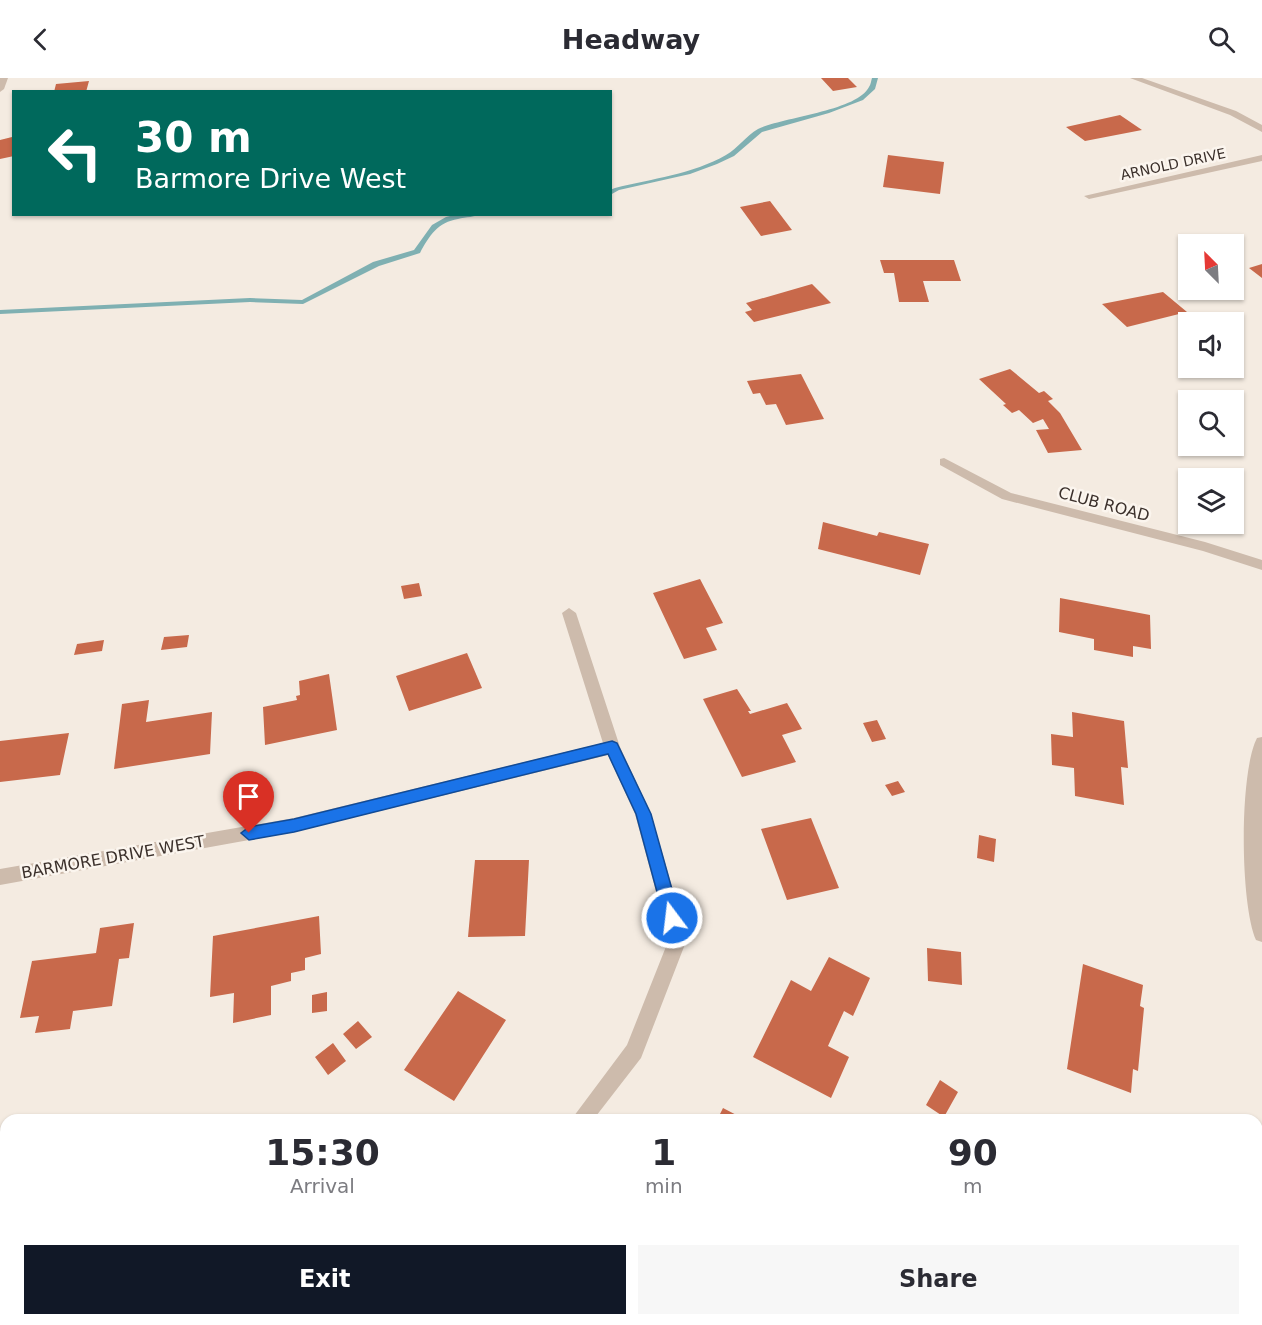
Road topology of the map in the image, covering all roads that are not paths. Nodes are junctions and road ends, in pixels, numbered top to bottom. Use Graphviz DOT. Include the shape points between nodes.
graph roads {
  1 [pos="4,78"];
  2 [pos="1134,78"];
  3 [pos="0,89"];
  4 [pos="1262,129"];
  5 [pos="1262,158"];
  6 [pos="1089,196"];
  7 [pos="944,462"];
  8 [pos="1262,565"];
  9 [pos="569,613"];
  10 [pos="1262,743"];
  11 [pos="612,747"];
  12 [pos="0,877"];
  13 [pos="1262,934"];
  14 [pos="586,1114"];
  1 -- 3 [label="street"];
  2 -- 4 [label="street" via="1233,113"];
  5 -- 6 [label="street, ARNOLD DRIVE"];
  7 -- 8 [label="street, CLUB ROAD" via="1007,496"];
  9 -- 11 [label="street"];
  10 -- 13 [label="street" via="1254,781 1254,906"];
  11 -- 12 [label="street, BARMORE DRIVE WEST" via="294,825"];
  11 -- 14 [label="street" via="643,814 678,939 634,1051"];
}
